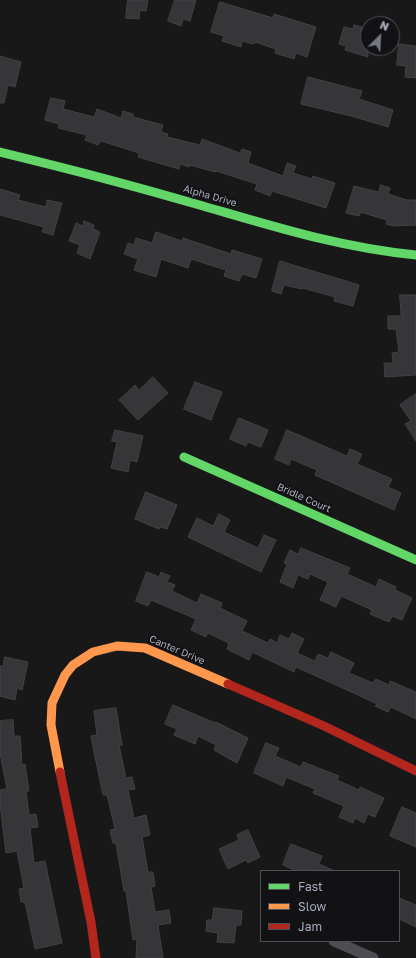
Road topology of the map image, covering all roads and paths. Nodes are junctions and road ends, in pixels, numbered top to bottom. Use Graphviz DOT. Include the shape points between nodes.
graph roads {
  1 [pos="0,152"];
  2 [pos="416,255"];
  3 [pos="184,456"];
  4 [pos="416,560"];
  5 [pos="416,771"];
  6 [pos="336,942"];
  7 [pos="96,958"];
  8 [pos="373,958"];
  1 -- 2 [label="street, Alpha Drive" via="312,237 394,254"];
  3 -- 4 [label="street, Bridle Court"];
  5 -- 7 [label="street, Canter Drive" via="324,726 144,648 117,645 104,647 80,658 62,679 51,703 50,717"];
  6 -- 8 [label="street"];
}
